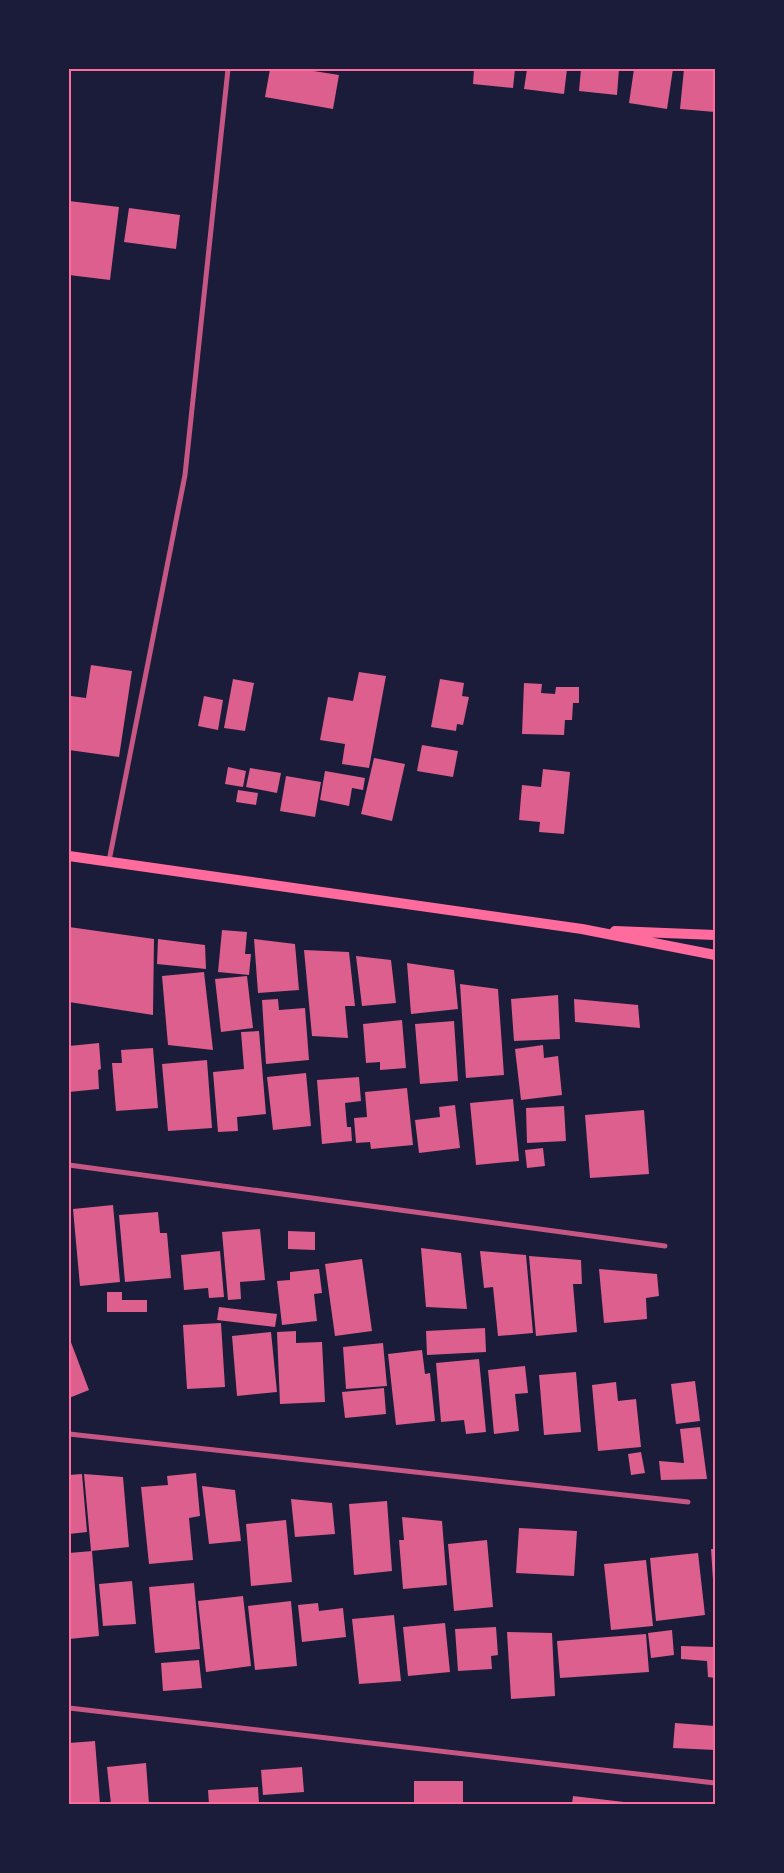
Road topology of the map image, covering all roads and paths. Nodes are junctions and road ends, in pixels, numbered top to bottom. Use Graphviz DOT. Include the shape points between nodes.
graph roads {
  1 [pos="228,69"];
  2 [pos="69,856"];
  3 [pos="109,862"];
  4 [pos="582,929"];
  5 [pos="715,935"];
  6 [pos="715,955"];
  7 [pos="69,1165"];
  8 [pos="665,1246"];
  9 [pos="69,1434"];
  10 [pos="688,1502"];
  11 [pos="69,1708"];
  12 [pos="715,1783"];
  1 -- 3 [label="street" via="185,475"];
  2 -- 3 [label="main road"];
  3 -- 4 [label="main road"];
  4 -- 5 [label="main road"];
  4 -- 6 [label="main road"];
  7 -- 8 [label="street"];
  9 -- 10 [label="street"];
  11 -- 12 [label="street"];
}
